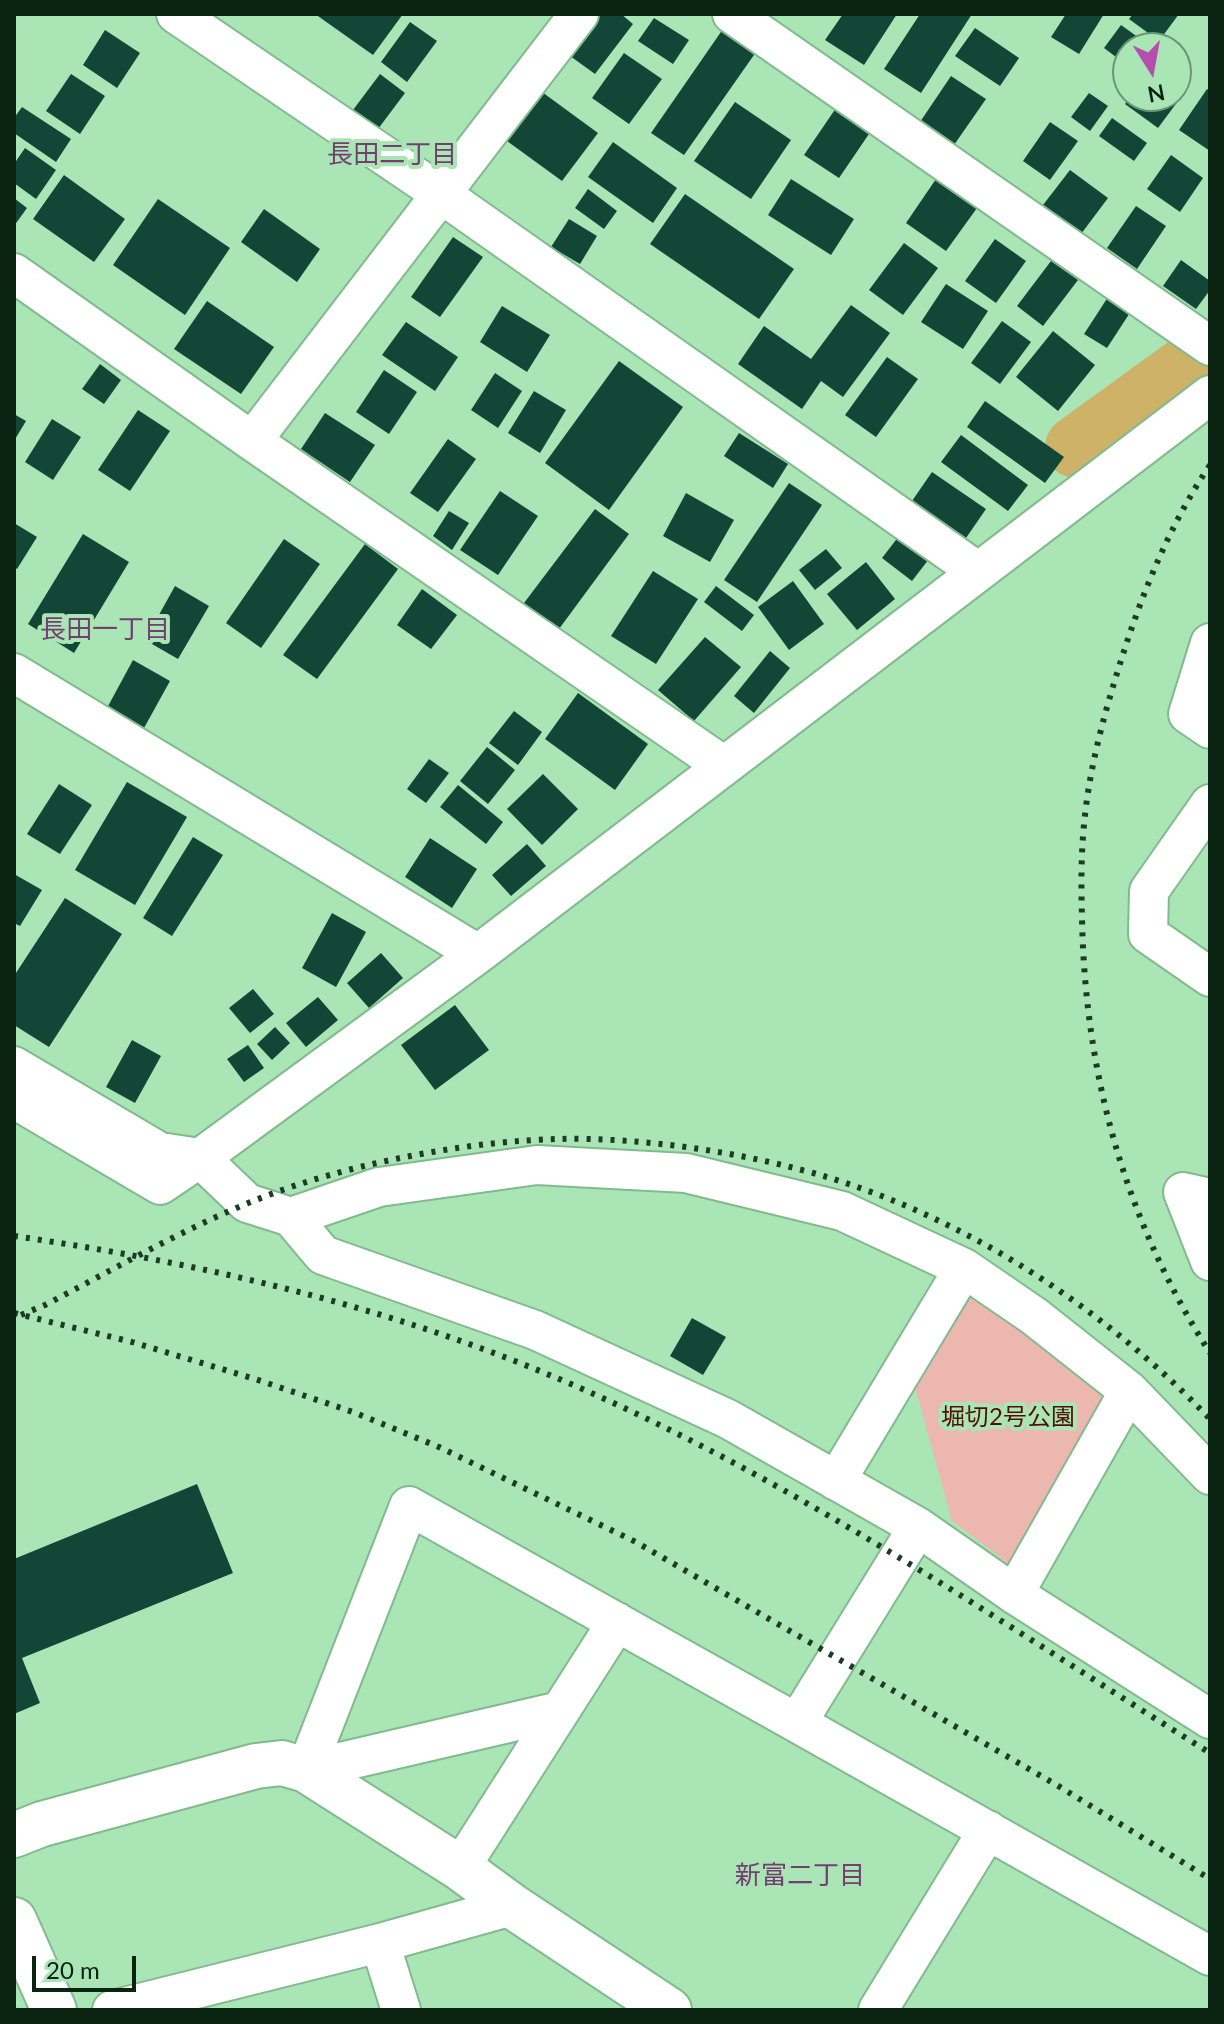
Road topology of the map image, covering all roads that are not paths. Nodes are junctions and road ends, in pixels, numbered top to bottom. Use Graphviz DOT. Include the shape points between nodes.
graph roads {
  1 [pos="176,14"];
  2 [pos="579,14"];
  3 [pos="732,14"];
  4 [pos="441,194"];
  5 [pos="14,273"];
  6 [pos="1210,346"];
  7 [pos="1210,395"];
  8 [pos="252,441"];
  9 [pos="977,571"];
  10 [pos="1210,643"];
  11 [pos="14,673"];
  12 [pos="1210,729"];
  13 [pos="724,766"];
  14 [pos="1210,804"];
  15 [pos="478,954"];
  16 [pos="1210,977"];
  17 [pos="14,1066"];
  18 [pos="14,1099"];
  19 [pos="200,1158"];
  20 [pos="1210,1198"];
  21 [pos="291,1217"];
  22 [pos="1210,1261"];
  23 [pos="964,1268"];
  24 [pos="1129,1391"];
  25 [pos="1210,1475"];
  26 [pos="836,1481"];
  27 [pos="918,1527"];
  28 [pos="1014,1594"];
  29 [pos="617,1622"];
  30 [pos="560,1711"];
  31 [pos="1210,1719"];
  32 [pos="797,1723"];
  33 [pos="306,1770"];
  34 [pos="988,1830"];
  35 [pos="14,1835"];
  36 [pos="460,1868"];
  37 [pos="512,1906"];
  38 [pos="14,1920"];
  39 [pos="380,1943"];
  40 [pos="1210,1956"];
  41 [pos="54,2010"];
  42 [pos="112,2010"];
  43 [pos="401,2010"];
  44 [pos="669,2010"];
  45 [pos="878,2010"];
  1 -- 4 [label="street"];
  2 -- 4 [label="street"];
  3 -- 6 [label="street"];
  4 -- 8 [label="street"];
  4 -- 9 [label="street"];
  5 -- 8 [label="street"];
  7 -- 9 [label="street"];
  8 -- 13 [label="street"];
  9 -- 13 [label="street"];
  10 -- 12 [label="street" via="1188,714"];
  11 -- 15 [label="street"];
  13 -- 15 [label="street"];
  14 -- 16 [label="street" via="1149,891 1148,934"];
  15 -- 19 [label="street"];
  17 -- 19 [label="street" via="160,1152"];
  18 -- 19 [label="street" via="160,1185"];
  19 -- 21 [label="street" via="247,1203"];
  20 -- 22 [label="street" via="1183,1192"];
  21 -- 23 [label="street" via="379,1187 537,1165 686,1173 842,1211"];
  21 -- 26 [label="street" via="323,1255 535,1330 728,1419"];
  23 -- 24 [label="street"];
  23 -- 26 [label="street"];
  24 -- 25 [label="street"];
  24 -- 28 [label="street"];
  26 -- 27 [label="street"];
  27 -- 28 [label="street"];
  27 -- 32 [label="street"];
  28 -- 31 [label="street"];
  29 -- 30 [label="street"];
  29 -- 32 [label="street"];
  29 -- 33 [label="street" via="409,1506"];
  30 -- 33 [label="street"];
  30 -- 36 [label="street"];
  32 -- 34 [label="street"];
  33 -- 35 [label="street" via="282,1763 256,1766"];
  33 -- 36 [label="street"];
  34 -- 40 [label="street"];
  34 -- 45 [label="street"];
  36 -- 37 [label="street"];
  37 -- 39 [label="street"];
  37 -- 44 [label="street"];
  38 -- 41 [label="street"];
  39 -- 42 [label="street"];
  39 -- 43 [label="street"];
}
